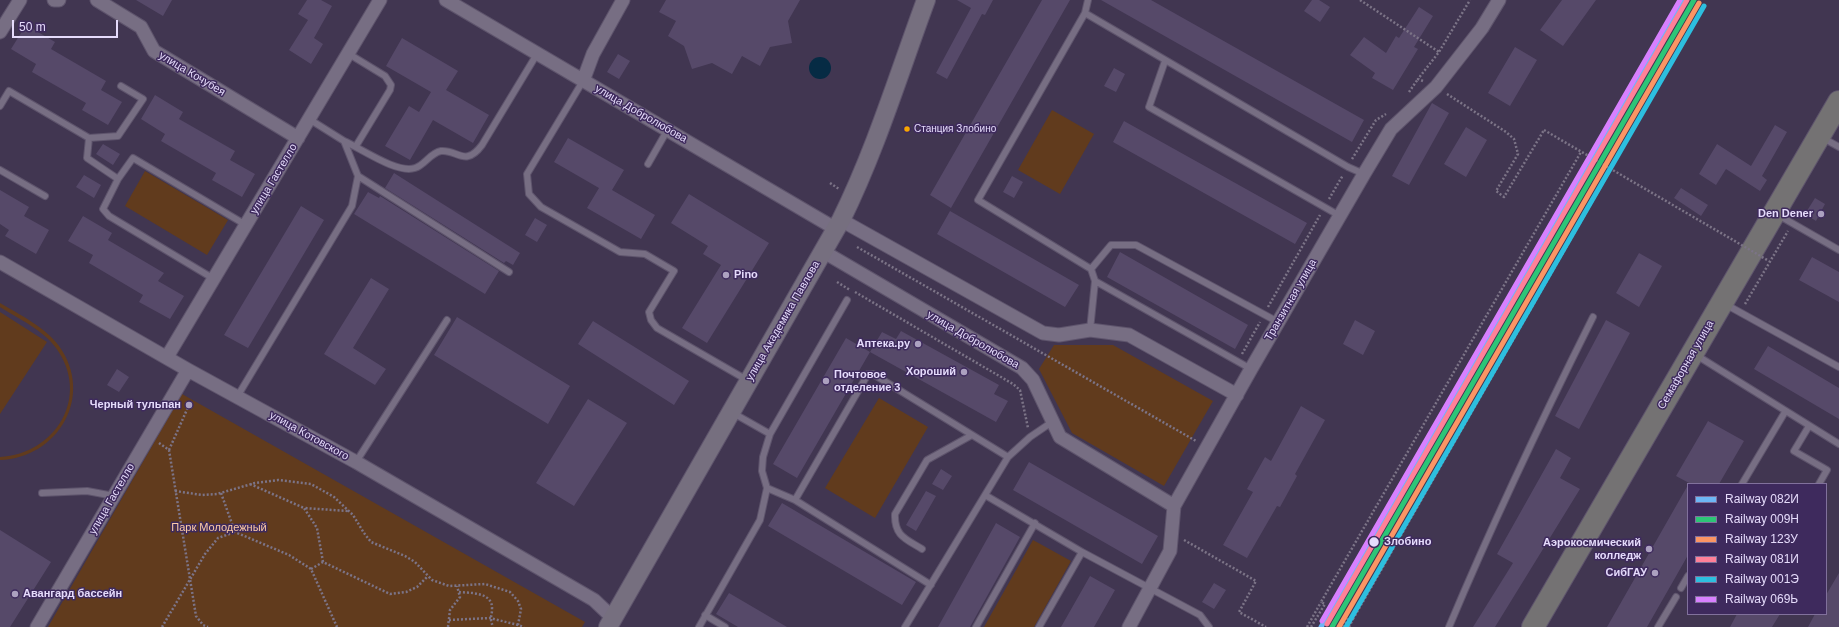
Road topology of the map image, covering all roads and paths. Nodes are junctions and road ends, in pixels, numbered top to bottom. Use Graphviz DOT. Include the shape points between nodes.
graph roads {
  1 [pos="20,0"];
  2 [pos="54,0"];
  3 [pos="59,0"];
  4 [pos="97,0"];
  5 [pos="380,0"];
  6 [pos="446,0"];
  7 [pos="623,0"];
  8 [pos="926,0"];
  9 [pos="1088,0"];
  10 [pos="1360,0"];
  11 [pos="1470,0"];
  12 [pos="1499,0"];
  13 [pos="1085,13"];
  14 [pos="0,32"];
  15 [pos="1439,52"];
  16 [pos="349,54"];
  17 [pos="537,54"];
  18 [pos="1166,61"];
  19 [pos="583,81"];
  20 [pos="121,86"];
  21 [pos="1436,87"];
  22 [pos="1839,102"];
  23 [pos="0,106"];
  24 [pos="309,119"];
  25 [pos="668,129"];
  26 [pos="1819,136"];
  27 [pos="89,138"];
  28 [pos="298,138"];
  29 [pos="344,141"];
  30 [pos="356,146"];
  31 [pos="1839,147"];
  32 [pos="1581,152"];
  33 [pos="648,164"];
  34 [pos="1611,169"];
  35 [pos="0,170"];
  36 [pos="1364,174"];
  37 [pos="358,176"];
  38 [pos="118,179"];
  39 [pos="830,183"];
  40 [pos="840,189"];
  41 [pos="45,196"];
  42 [pos="1774,213"];
  43 [pos="1340,216"];
  44 [pos="839,224"];
  45 [pos="246,225"];
  46 [pos="1787,232"];
  47 [pos="857,247"];
  48 [pos="1839,250"];
  49 [pos="824,252"];
  50 [pos="1769,261"];
  51 [pos="0,262"];
  52 [pos="1091,269"];
  53 [pos="509,272"];
  54 [pos="214,279"];
  55 [pos="1095,281"];
  56 [pos="837,282"];
  57 [pos="847,300"];
  58 [pos="1722,302"];
  59 [pos="1746,303"];
  60 [pos="1593,317"];
  61 [pos="447,320"];
  62 [pos="1278,322"];
  63 [pos="1090,330"];
  64 [pos="1693,353"];
  65 [pos="167,357"];
  66 [pos="1839,367"];
  67 [pos="1251,368"];
  68 [pos="188,370"];
  69 [pos="748,380"];
  70 [pos="1237,395"];
  71 [pos="237,397"];
  72 [pos="189,405"];
  73 [pos="732,412"];
  74 [pos="1785,412"];
  75 [pos="1052,422"];
  76 [pos="1809,426"];
  77 [pos="770,434"];
  78 [pos="972,435"];
  79 [pos="1030,437"];
  80 [pos="155,440"];
  81 [pos="1201,444"];
  82 [pos="1839,444"];
  83 [pos="169,450"];
  84 [pos="1008,457"];
  85 [pos="356,462"];
  86 [pos="1743,483"];
  87 [pos="1820,483"];
  88 [pos="250,484"];
  89 [pos="767,488"];
  90 [pos="175,491"];
  91 [pos="42,493"];
  92 [pos="221,493"];
  93 [pos="984,495"];
  94 [pos="114,496"];
  95 [pos="795,500"];
  96 [pos="1174,506"];
  97 [pos="304,508"];
  98 [pos="349,511"];
  99 [pos="1035,523"];
  100 [pos="235,532"];
  101 [pos="1171,533"];
  102 [pos="922,549"];
  103 [pos="1082,552"];
  104 [pos="323,562"];
  105 [pos="311,569"];
  106 [pos="428,576"];
  107 [pos="1687,578"];
  108 [pos="191,579"];
  109 [pos="931,585"];
  110 [pos="457,586"];
  111 [pos="1151,588"];
  112 [pos="1681,588"];
  113 [pos="459,592"];
  114 [pos="1676,597"];
  115 [pos="1321,602"];
  116 [pos="706,615"];
  117 [pos="490,618"];
  118 [pos="1353,619"];
  119 [pos="449,620"];
  120 [pos="613,623"];
  121 [pos="518,624"];
  122 [pos="202,626"];
  123 [pos="37,627"];
  124 [pos="162,627"];
  125 [pos="208,627"];
  126 [pos="337,627"];
  127 [pos="448,627"];
  128 [pos="493,627"];
  129 [pos="524,627"];
  130 [pos="699,627"];
  131 [pos="726,627"];
  132 [pos="905,627"];
  133 [pos="976,627"];
  134 [pos="1039,627"];
  135 [pos="1129,627"];
  136 [pos="1209,627"];
  137 [pos="1265,627"];
  138 [pos="1307,627"];
  139 [pos="1311,627"];
  140 [pos="1343,627"];
  141 [pos="1349,627"];
  142 [pos="1449,627"];
  143 [pos="1533,627"];
  144 [pos="1658,627"];
  1 -- 14 [label="street"];
  2 -- 3 [label="street"];
  4 -- 28 [label="street, улица Кочубея" via="141,27 154,51"];
  5 -- 16 [label="street, улица Гастелло"];
  6 -- 17 [label="street, улица Добролюбова"];
  7 -- 19 [label="street" via="593,54"];
  8 -- 44 [label="main road, улица Академика Павлова" via="885,116"];
  9 -- 13 [label="lane"];
  10 -- 15 [label="path"];
  11 -- 15 [label="path"];
  12 -- 21 [label="street, Транзитная улица" via="1482,28"];
  13 -- 18 [label="lane"];
  13 -- 52 [label="lane" via="978,200"];
  15 -- 21 [label="path" via="1418,79"];
  16 -- 24 [label="street, улица Гастелло"];
  16 -- 30 [label="lane" via="386,76 391,85"];
  17 -- 19 [label="street, улица Добролюбова"];
  17 -- 30 [label="lane" via="474,154 461,156 441,151 429,157 420,166 403,169"];
  18 -- 36 [label="lane"];
  18 -- 43 [label="lane" via="1149,107"];
  19 -- 25 [label="street, улица Добролюбова"];
  19 -- 69 [label="lane" via="527,174 528,194 541,207 620,252 645,254 674,271 649,312 651,320 658,328"];
  20 -- 27 [label="lane" via="143,99 118,136"];
  21 -- 32 [label="path, bridge" via="1514,139 1518,154 1496,191 1504,197 1544,130"];
  21 -- 36 [label="street, Транзитная улица" via="1391,129"];
  22 -- 26 [label="highway, Семафорная улица"];
  23 -- 27 [label="lane" via="9,91"];
  24 -- 28 [label="street, улица Гастелло"];
  24 -- 29 [label="lane"];
  25 -- 33 [label="lane"];
  25 -- 44 [label="street, улица Добролюбова"];
  26 -- 31 [label="lane"];
  26 -- 42 [label="highway, Семафорная улица"];
  27 -- 38 [label="lane" via="87,158"];
  28 -- 45 [label="street, улица Гастелло"];
  29 -- 30 [label="lane"];
  29 -- 37 [label="lane"];
  32 -- 34 [label="path, bridge"];
  32 -- 115 [label="path"];
  34 -- 50 [label="path, bridge"];
  34 -- 118 [label="path"];
  35 -- 41 [label="lane"];
  36 -- 43 [label="street, Транзитная улица"];
  37 -- 53 [label="lane"];
  37 -- 71 [label="lane" via="352,206"];
  38 -- 45 [label="lane" via="134,158"];
  38 -- 54 [label="lane" via="103,208 109,216"];
  39 -- 40 [label="path"];
  42 -- 48 [label="lane"];
  42 -- 58 [label="highway, Семафорная улица"];
  43 -- 62 [label="street, Транзитная улица"];
  44 -- 49 [label="main road, улица Академика Павлова"];
  44 -- 63 [label="street, улица Добролюбова" via="1043,333 1058,335"];
  45 -- 54 [label="street, улица Гастелло"];
  46 -- 50 [label="path"];
  47 -- 81 [label="path"];
  49 -- 69 [label="main road, улица Академика Павлова"];
  49 -- 75 [label="street, улица Добролюбова" via="1022,368 1033,380"];
  50 -- 59 [label="path"];
  51 -- 65 [label="street, улица Котовского"];
  52 -- 55 [label="lane"];
  52 -- 62 [label="lane" via="1111,245 1136,245"];
  54 -- 65 [label="street, улица Гастелло"];
  55 -- 63 [label="lane"];
  55 -- 67 [label="lane"];
  56 -- 79 [label="path" via="1020,390"];
  57 -- 77 [label="lane"];
  58 -- 64 [label="highway, Семафорная улица"];
  58 -- 66 [label="lane"];
  60 -- 142 [label="lane" via="1547,408"];
  61 -- 85 [label="lane"];
  62 -- 67 [label="street, Транзитная улица"];
  63 -- 70 [label="street, улица Добролюбова" via="1129,335"];
  64 -- 74 [label="lane"];
  64 -- 143 [label="highway, Семафорная улица"];
  65 -- 68 [label="street, улица Котовского"];
  67 -- 70 [label="street, Транзитная улица"];
  68 -- 71 [label="street, улица Котовского"];
  68 -- 94 [label="street, улица Гастелло"];
  69 -- 73 [label="main road, улица Академика Павлова"];
  70 -- 96 [label="street, Транзитная улица"];
  71 -- 85 [label="street, улица Котовского"];
  72 -- 83 [label="path"];
  73 -- 77 [label="lane"];
  73 -- 120 [label="main road, улица Академика Павлова"];
  74 -- 76 [label="lane"];
  74 -- 86 [label="lane"];
  75 -- 79 [label="lane"];
  75 -- 96 [label="street, улица Добролюбова" via="1060,437"];
  76 -- 82 [label="lane"];
  76 -- 87 [label="lane" via="1794,451 1827,470"];
  77 -- 89 [label="lane" via="762,471"];
  78 -- 84 [label="lane"];
  78 -- 95 [label="lane" via="873,374 868,374"];
  78 -- 102 [label="lane" via="927,460 895,514 895,524 900,535"];
  79 -- 84 [label="lane"];
  80 -- 83 [label="path"];
  83 -- 90 [label="path"];
  84 -- 93 [label="lane"];
  85 -- 120 [label="street, улица Котовского" via="594,600"];
  88 -- 92 [label="path"];
  88 -- 97 [label="path"];
  88 -- 98 [label="path" via="278,480 311,484 334,497"];
  89 -- 95 [label="lane"];
  89 -- 116 [label="lane" via="760,520"];
  90 -- 92 [label="path" via="202,496"];
  90 -- 108 [label="path"];
  91 -- 94 [label="lane" via="87,490"];
  92 -- 100 [label="path"];
  93 -- 99 [label="lane"];
  93 -- 109 [label="lane"];
  94 -- 123 [label="street, улица Гастелло"];
  95 -- 109 [label="lane"];
  96 -- 101 [label="street, Транзитная улица"];
  97 -- 98 [label="path"];
  97 -- 104 [label="path" via="317,528"];
  98 -- 106 [label="path" via="371,542 405,556 415,562"];
  99 -- 103 [label="lane"];
  99 -- 133 [label="lane"];
  100 -- 105 [label="path" via="289,555"];
  100 -- 108 [label="path" via="218,538 205,554"];
  101 -- 111 [label="street, Транзитная улица" via="1170,551"];
  101 -- 137 [label="path" via="1256,581 1239,612"];
  103 -- 111 [label="lane"];
  103 -- 134 [label="lane"];
  104 -- 105 [label="path"];
  104 -- 106 [label="path" via="390,594 406,592"];
  105 -- 126 [label="path"];
  106 -- 110 [label="path" via="439,583"];
  107 -- 112 [label="lane"];
  108 -- 122 [label="path" via="196,616"];
  108 -- 124 [label="path"];
  109 -- 132 [label="lane"];
  110 -- 113 [label="path"];
  110 -- 121 [label="path" via="485,584 510,592 518,601 520,609"];
  111 -- 135 [label="street, Транзитная улица"];
  111 -- 136 [label="lane" via="1200,615"];
  113 -- 117 [label="path" via="486,597 491,602"];
  113 -- 119 [label="path" via="460,596 450,610"];
  114 -- 144 [label="lane"];
  115 -- 138 [label="path"];
  115 -- 139 [label="path" via="1324,604"];
  116 -- 130 [label="lane"];
  116 -- 131 [label="lane"];
  117 -- 119 [label="path"];
  117 -- 121 [label="path"];
  117 -- 128 [label="path"];
  118 -- 140 [label="path" via="1349,617"];
  118 -- 141 [label="path"];
  119 -- 127 [label="path"];
  121 -- 129 [label="path"];
  122 -- 125 [label="path"];
}
